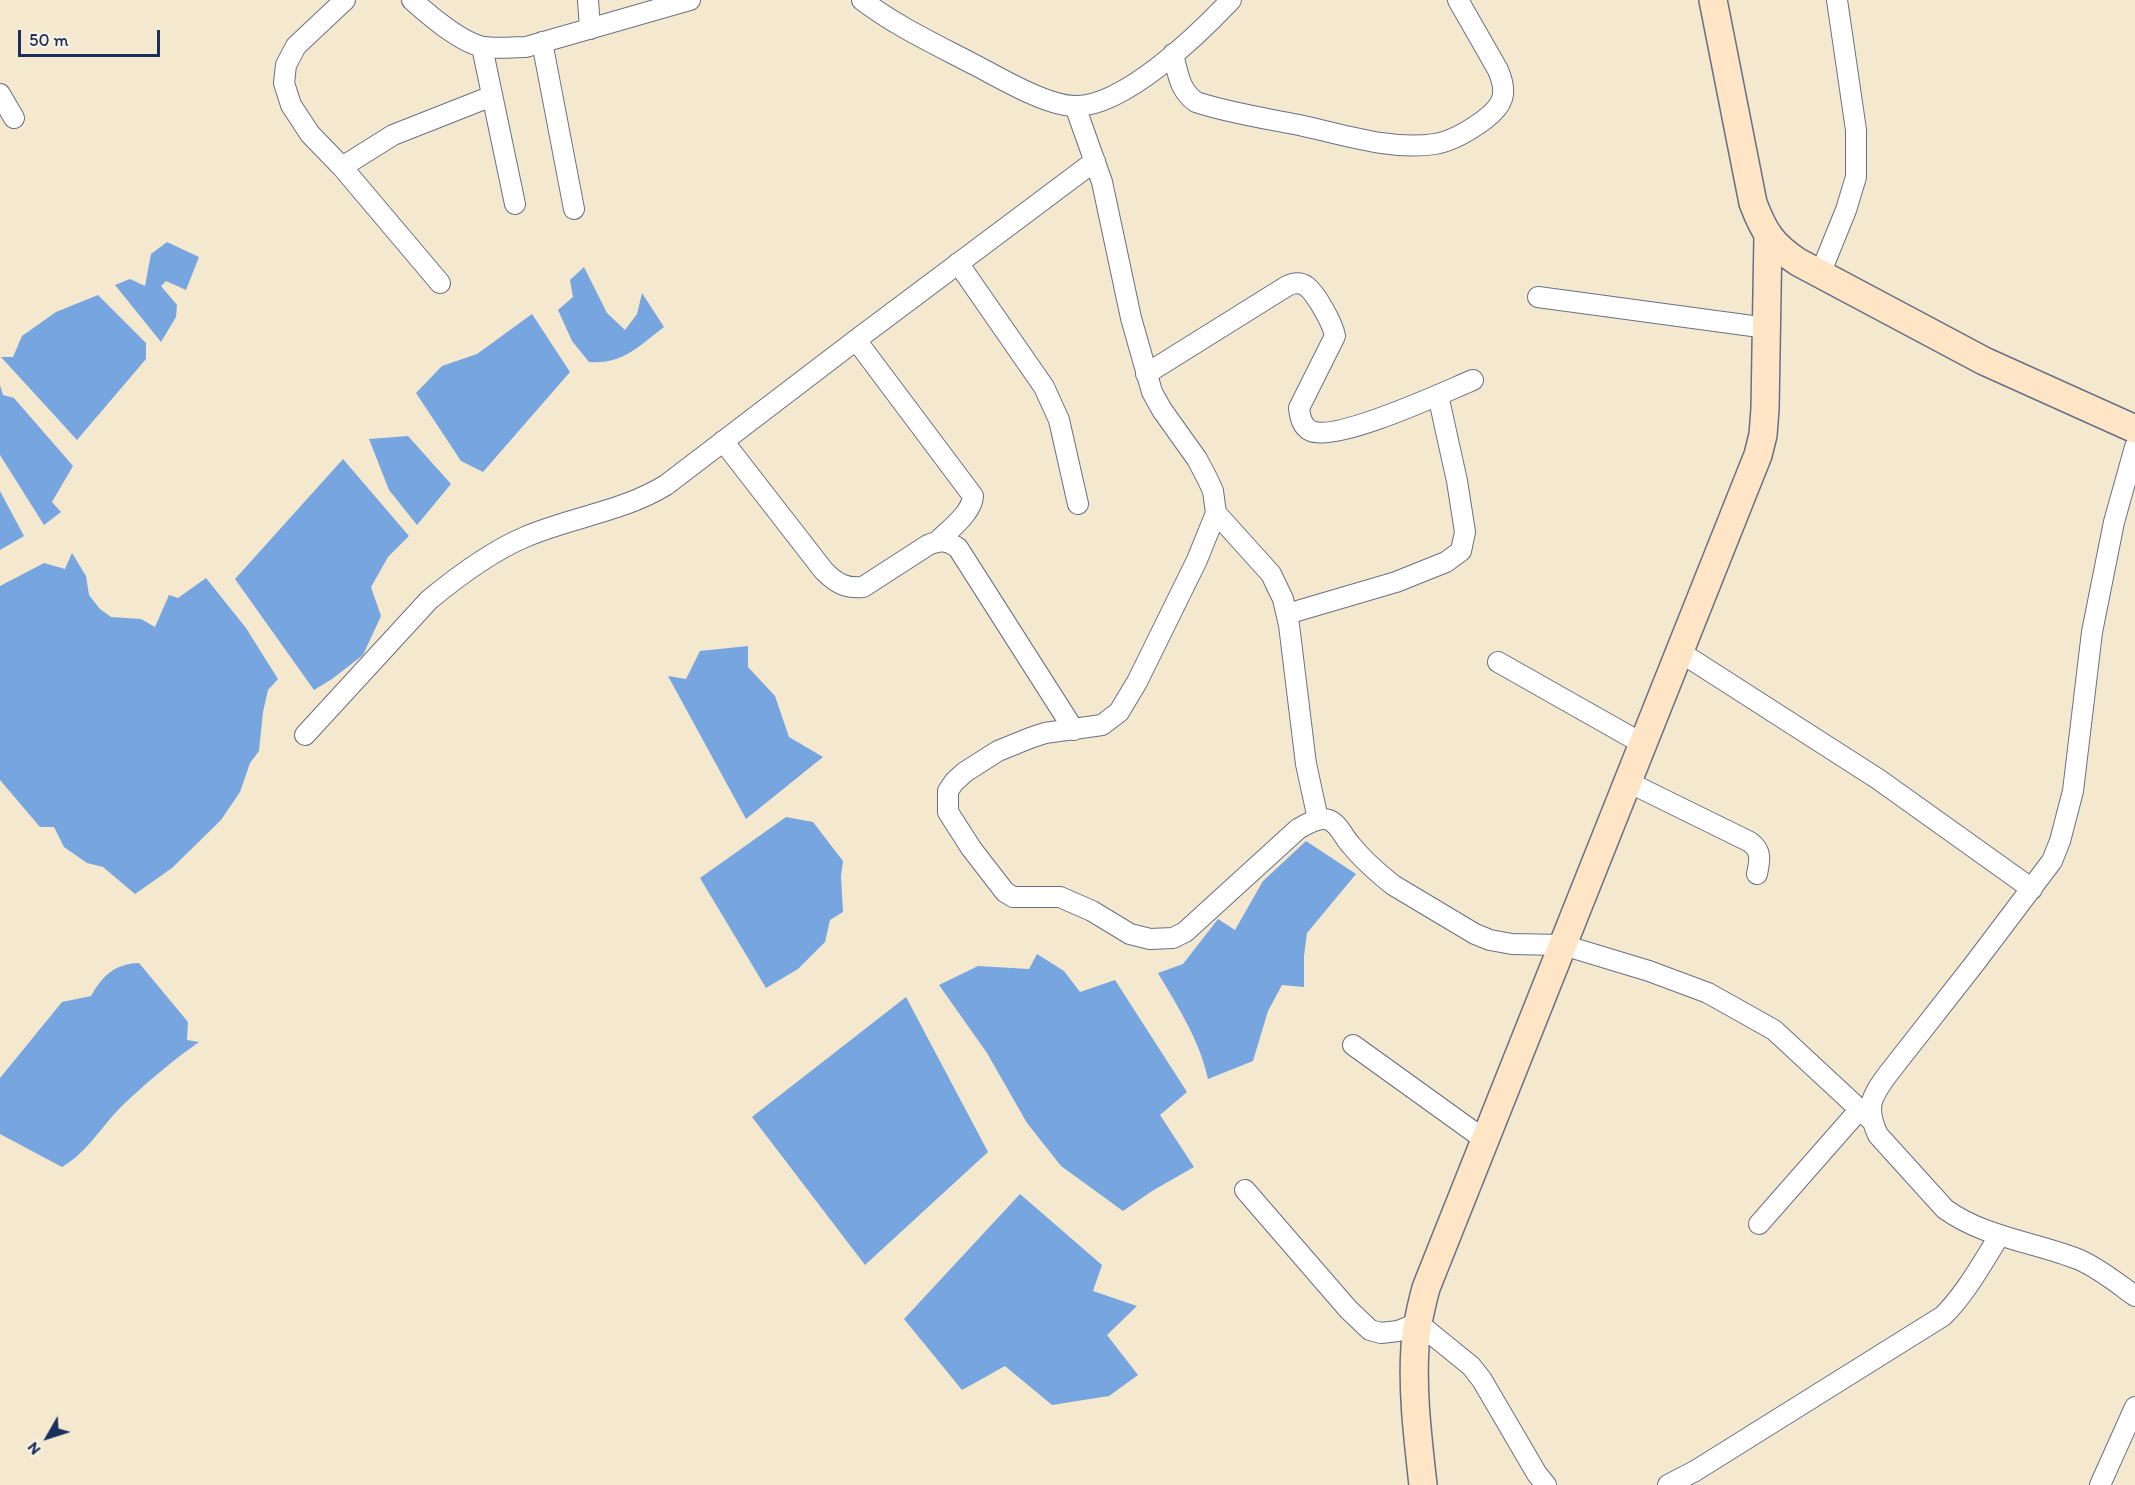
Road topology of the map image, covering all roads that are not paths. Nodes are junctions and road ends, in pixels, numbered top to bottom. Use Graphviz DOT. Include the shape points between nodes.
graph roads {
  1 [pos="345,0"];
  2 [pos="412,0"];
  3 [pos="588,0"];
  4 [pos="690,0"];
  5 [pos="862,0"];
  6 [pos="1231,0"];
  7 [pos="1458,0"];
  8 [pos="1713,0"];
  9 [pos="1837,0"];
  10 [pos="590,29"];
  11 [pos="542,42"];
  12 [pos="482,47"];
  13 [pos="1173,54"];
  14 [pos="0,94"];
  15 [pos="492,96"];
  16 [pos="1074,106"];
  17 [pos="15,118"];
  18 [pos="1095,161"];
  19 [pos="342,167"];
  20 [pos="515,204"];
  21 [pos="574,209"];
  22 [pos="1768,235"];
  23 [pos="958,263"];
  24 [pos="1820,274"];
  25 [pos="440,283"];
  26 [pos="1538,297"];
  27 [pos="1767,328"];
  28 [pos="856,340"];
  29 [pos="1146,374"];
  30 [pos="1473,380"];
  31 [pos="1438,395"];
  32 [pos="2135,429"];
  33 [pos="723,441"];
  34 [pos="2135,447"];
  35 [pos="1078,504"];
  36 [pos="1216,513"];
  37 [pos="938,541"];
  38 [pos="1287,614"];
  39 [pos="1680,652"];
  40 [pos="1498,662"];
  41 [pos="1074,730"];
  42 [pos="305,735"];
  43 [pos="1643,744"];
  44 [pos="1628,782"];
  45 [pos="1318,819"];
  46 [pos="1757,874"];
  47 [pos="2032,889"];
  48 [pos="1563,945"];
  49 [pos="1353,1045"];
  50 [pos="1865,1115"];
  51 [pos="1485,1140"];
  52 [pos="1245,1190"];
  53 [pos="1759,1224"];
  54 [pos="2000,1235"];
  55 [pos="2135,1296"];
  56 [pos="1418,1323"];
  57 [pos="2135,1407"];
  58 [pos="1423,1485"];
  59 [pos="1546,1485"];
  60 [pos="1668,1485"];
  61 [pos="2100,1485"];
  1 -- 19 [label="street" via="296,46 286,65 284,83 291,105 310,134"];
  2 -- 12 [label="street" via="452,32"];
  3 -- 10 [label="street"];
  4 -- 10 [label="street"];
  5 -- 16 [label="street" via="886,18 1019,87"];
  6 -- 13 [label="street"];
  7 -- 13 [label="street" via="1498,70 1504,93 1499,106 1468,132 1435,144 1413,146 1370,140 1196,102 1186,95 1180,83"];
  8 -- 22 [label="street" via="1753,203"];
  9 -- 24 [label="street" via="1856,130 1856,177"];
  10 -- 11 [label="street"];
  11 -- 12 [label="street" via="526,47"];
  11 -- 21 [label="street"];
  12 -- 15 [label="street"];
  13 -- 16 [label="street" via="1103,101"];
  14 -- 17 [label="street"];
  15 -- 19 [label="street" via="393,135"];
  15 -- 20 [label="street"];
  16 -- 18 [label="street"];
  18 -- 23 [label="street"];
  18 -- 29 [label="street"];
  19 -- 25 [label="street"];
  22 -- 24 [label="street" via="1779,250"];
  22 -- 27 [label="street"];
  23 -- 28 [label="street"];
  23 -- 35 [label="street" via="1044,387 1061,426"];
  24 -- 32 [label="street" via="1984,361"];
  26 -- 27 [label="street"];
  27 -- 39 [label="street" via="1765,409 1758,455"];
  28 -- 33 [label="street"];
  28 -- 37 [label="street" via="973,496 968,510"];
  29 -- 31 [label="street" via="1287,286 1298,283 1311,291 1335,336 1299,408 1308,430 1316,433 1350,428"];
  29 -- 36 [label="street" via="1158,404 1207,478"];
  30 -- 31 [label="street"];
  31 -- 38 [label="street" via="1466,532 1461,550 1446,562 1396,582"];
  33 -- 37 [label="street" via="824,571 841,585 863,587"];
  33 -- 42 [label="street" via="646,498 524,538 457,578 429,600"];
  34 -- 47 [label="street" via="2114,522 2092,632 2073,791 2052,861"];
  36 -- 38 [label="street" via="1271,574"];
  36 -- 41 [label="street" via="1197,560 1126,702 1113,719 1102,725"];
  37 -- 41 [label="street" via="950,542 962,554"];
  38 -- 45 [label="street" via="1306,764"];
  39 -- 43 [label="street"];
  39 -- 47 [label="street" via="1878,779"];
  40 -- 43 [label="street"];
  41 -- 45 [label="street" via="1030,738 998,751 964,772 948,791 948,812 998,884 1013,897 1060,897 1092,910 1140,938 1173,938 1197,923 1298,829"];
  43 -- 44 [label="street"];
  44 -- 46 [label="street" via="1750,842 1759,850"];
  44 -- 48 [label="street"];
  45 -- 48 [label="street" via="1334,823 1361,856 1393,885 1475,934 1501,943"];
  47 -- 50 [label="street" via="1874,1092"];
  48 -- 50 [label="street" via="1649,971 1737,1008 1774,1030"];
  48 -- 51 [label="street"];
  49 -- 51 [label="street"];
  50 -- 53 [label="street"];
  50 -- 54 [label="street" via="1945,1209"];
  51 -- 56 [label="street" via="1426,1288"];
  52 -- 56 [label="street" via="1370,1330 1398,1331"];
  54 -- 55 [label="street" via="2080,1260"];
  54 -- 60 [label="street" via="1968,1286 1943,1316 1695,1472"];
  56 -- 58 [label="street" via="1414,1394"];
  56 -- 59 [label="street" via="1471,1366"];
  57 -- 61 [label="street"];
}
